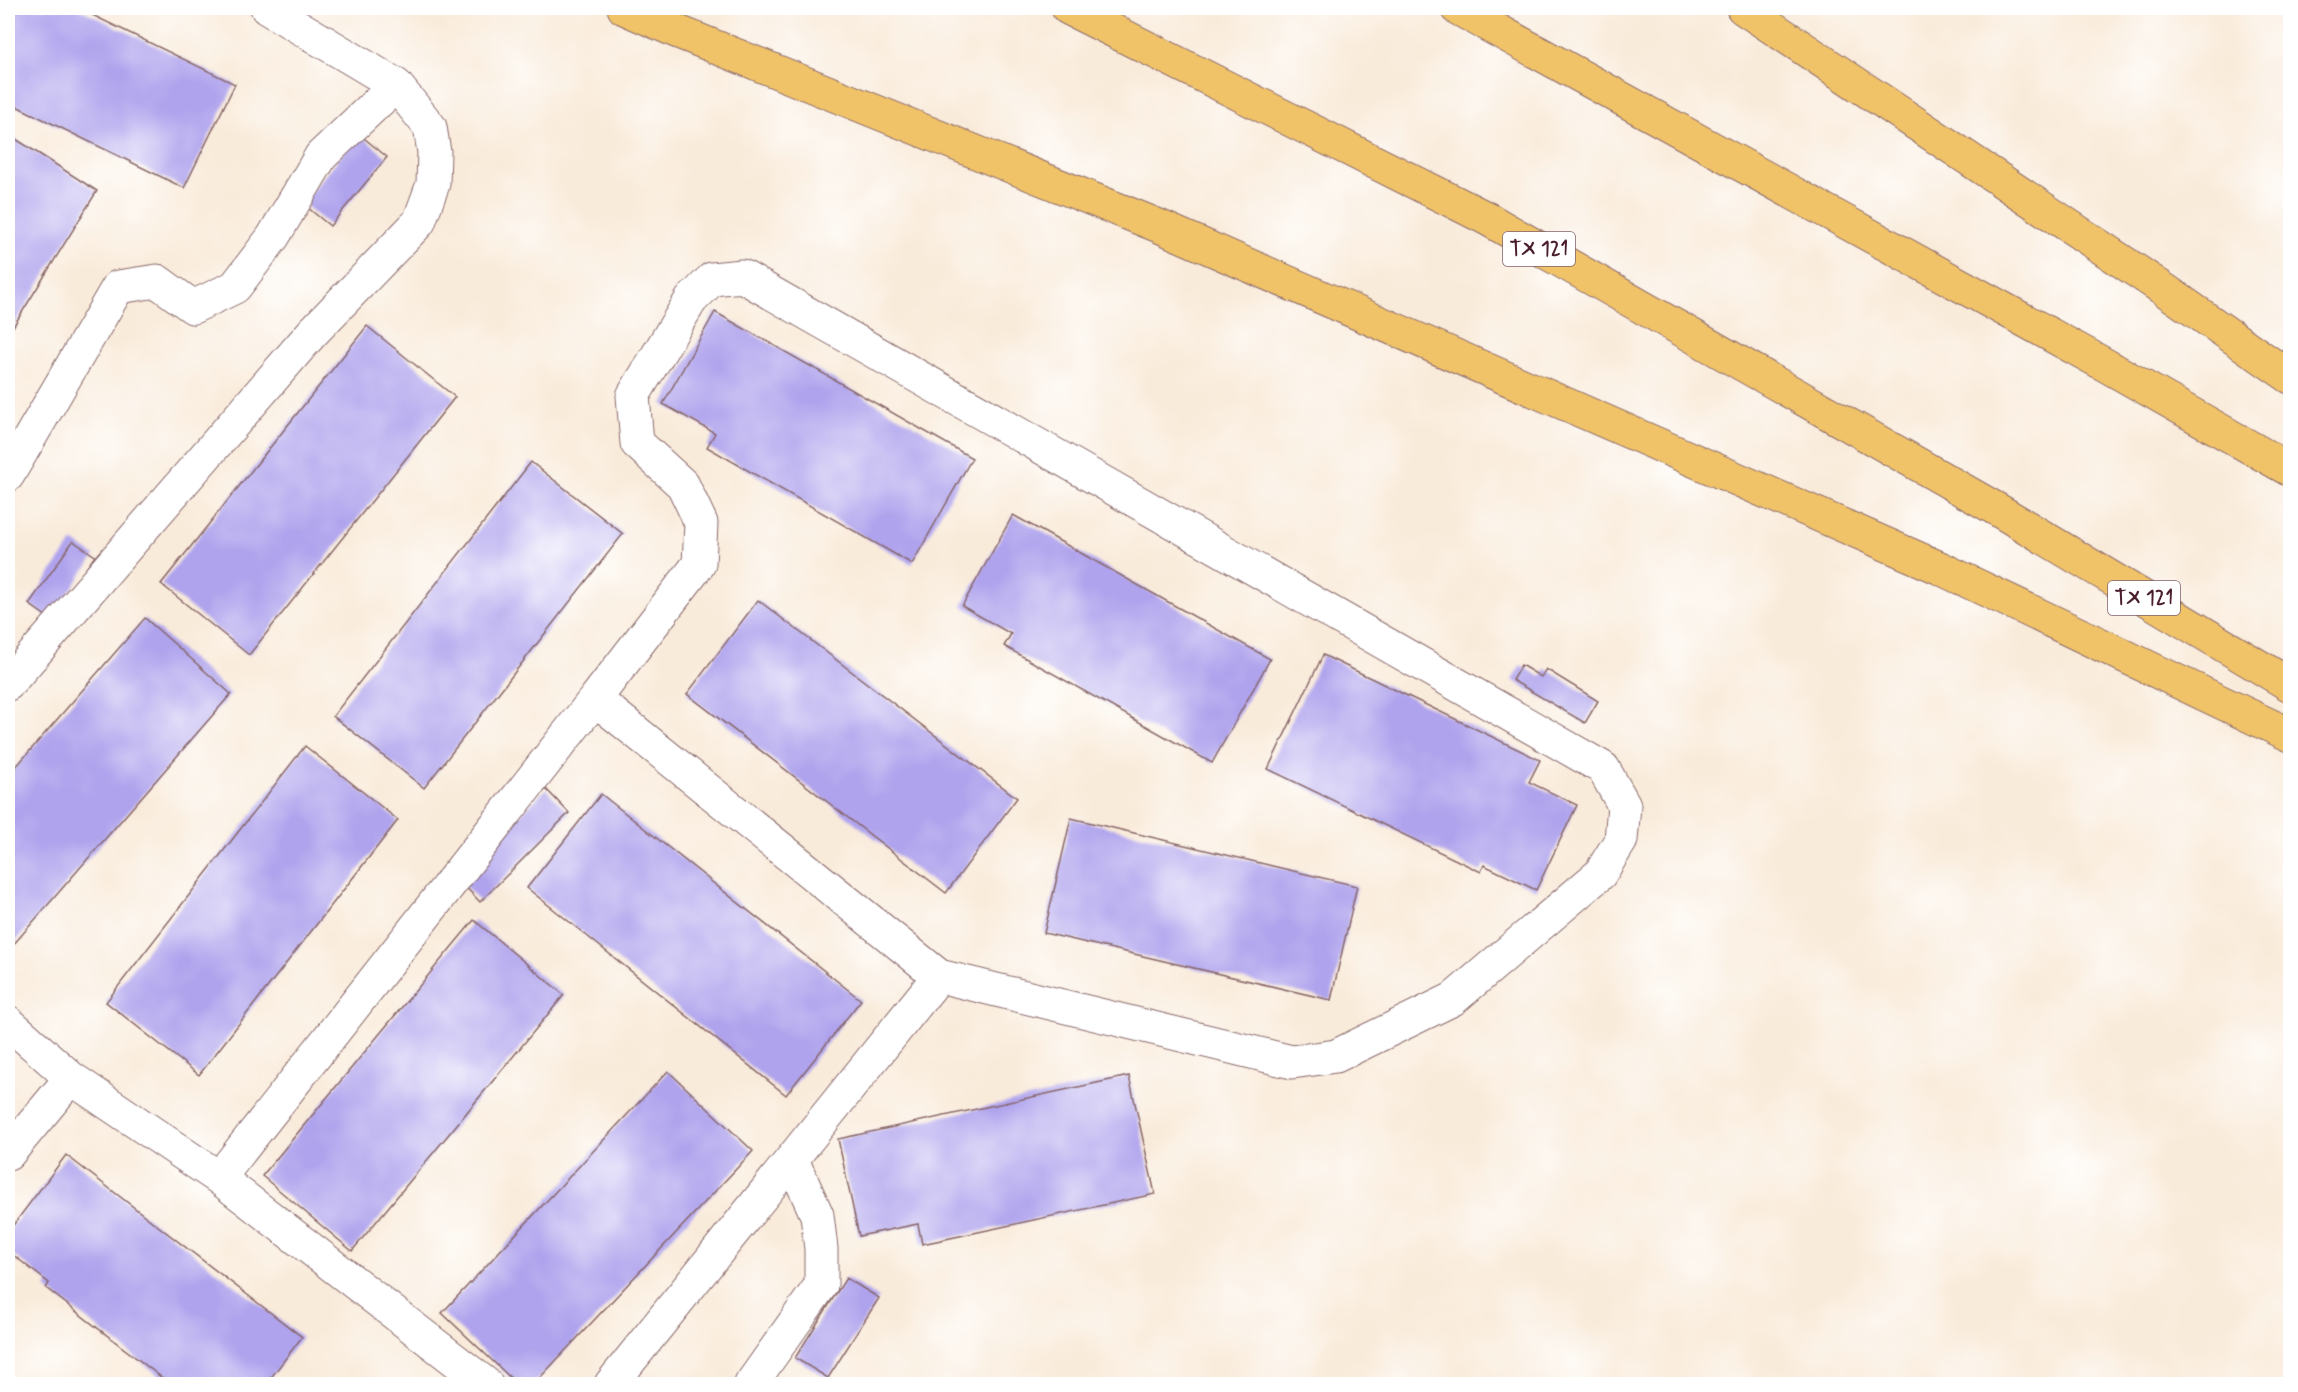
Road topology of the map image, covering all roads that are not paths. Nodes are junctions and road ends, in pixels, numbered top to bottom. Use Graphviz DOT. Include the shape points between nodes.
graph roads {
  1 [pos="267,8"];
  2 [pos="624,8"];
  3 [pos="1068,8"];
  4 [pos="1457,8"];
  5 [pos="1743,8"];
  6 [pos="396,85"];
  7 [pos="2290,377"];
  8 [pos="2290,470"];
  9 [pos="8,475"];
  10 [pos="8,684"];
  11 [pos="2290,685"];
  12 [pos="595,699"];
  13 [pos="2290,735"];
  14 [pos="939,976"];
  15 [pos="8,1022"];
  16 [pos="71,1078"];
  17 [pos="8,1154"];
  18 [pos="792,1160"];
  19 [pos="219,1178"];
  20 [pos="486,1384"];
  21 [pos="611,1384"];
  22 [pos="752,1384"];
  1 -- 6 [label="lane"];
  2 -- 13 [label="highway" via="1159,226 1940,568"];
  3 -- 11 [label="highway, TX 121" via="1486,218 1998,510"];
  4 -- 8 [label="highway"];
  5 -- 7 [label="highway"];
  6 -- 9 [label="lane" via="321,156 273,237 235,287 193,307 157,281 118,287"];
  6 -- 10 [label="lane" via="430,127 433,184 419,222 312,333"];
  12 -- 14 [label="lane"];
  12 -- 14 [label="lane" via="699,564 701,523 683,485 637,443 633,396 691,300 712,279 742,276 1603,768 1624,805 1621,840 1600,874 1453,999 1336,1056 1292,1062"];
  12 -- 19 [label="lane"];
  14 -- 18 [label="lane"];
  15 -- 16 [label="lane"];
  16 -- 17 [label="lane"];
  16 -- 19 [label="lane"];
  18 -- 21 [label="lane"];
  18 -- 22 [label="lane" via="817,1215 821,1285"];
  19 -- 20 [label="lane"];
}
